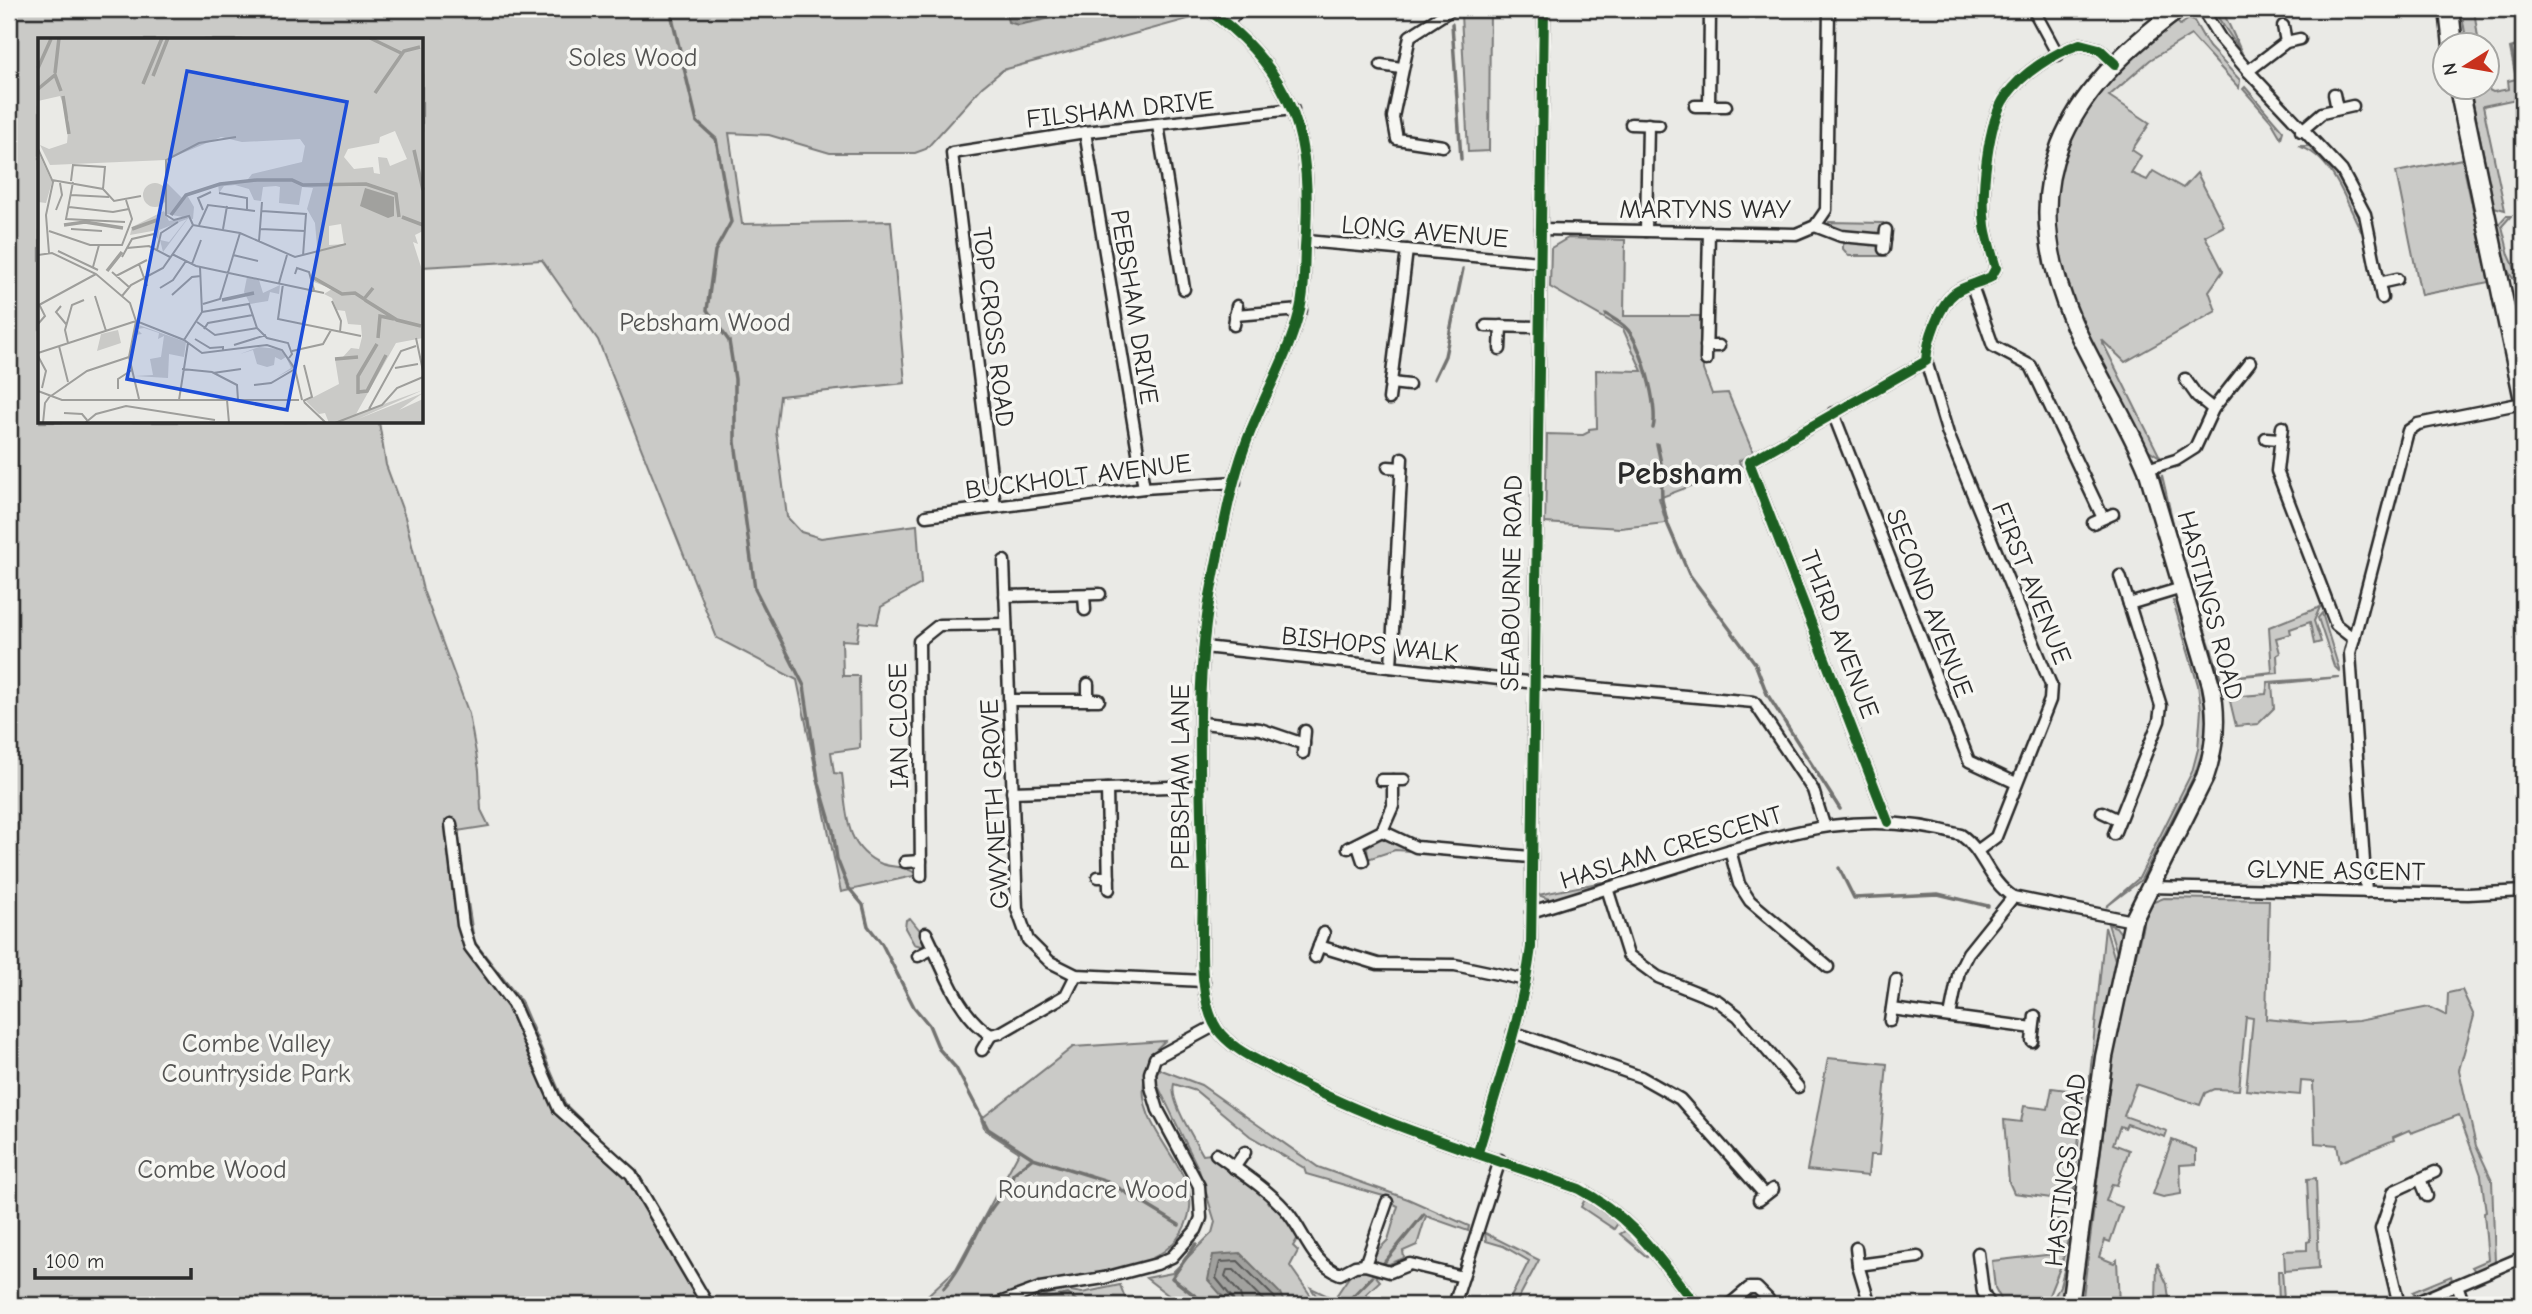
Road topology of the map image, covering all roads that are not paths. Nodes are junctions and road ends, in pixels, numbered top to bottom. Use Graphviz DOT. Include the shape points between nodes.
graph roads {
  1 [pos="1207,9"];
  2 [pos="1240,9"];
  3 [pos="1452,9"];
  4 [pos="1544,9"];
  5 [pos="1710,9"];
  6 [pos="1829,9"];
  7 [pos="2034,9"];
  8 [pos="2179,9"];
  9 [pos="2202,9"];
  10 [pos="2450,11"];
  11 [pos="1227,23"];
  12 [pos="2283,26"];
  13 [pos="2452,32"];
  14 [pos="2300,39"];
  15 [pos="2286,42"];
  16 [pos="2058,55"];
  17 [pos="2115,64"];
  18 [pos="1381,65"];
  19 [pos="1401,68"];
  20 [pos="2248,71"];
  21 [pos="2334,94"];
  22 [pos="2462,102"];
  23 [pos="1695,106"];
  24 [pos="1709,106"];
  25 [pos="1727,106"];
  26 [pos="2353,106"];
  27 [pos="1293,109"];
  28 [pos="2337,109"];
  29 [pos="1631,124"];
  30 [pos="1648,124"];
  31 [pos="1659,124"];
  32 [pos="1158,125"];
  33 [pos="2301,131"];
  34 [pos="1085,132"];
  35 [pos="1443,146"];
  36 [pos="952,153"];
  37 [pos="1815,226"];
  38 [pos="1541,229"];
  39 [pos="1646,231"];
  40 [pos="1709,232"];
  41 [pos="1885,240"];
  42 [pos="1306,241"];
  43 [pos="1407,250"];
  44 [pos="1540,262"];
  45 [pos="2397,279"];
  46 [pos="2379,283"];
  47 [pos="1972,286"];
  48 [pos="1184,289"];
  49 [pos="2382,298"];
  50 [pos="1301,310"];
  51 [pos="1235,316"];
  52 [pos="1486,326"];
  53 [pos="1500,326"];
  54 [pos="1538,327"];
  55 [pos="1706,346"];
  56 [pos="1719,346"];
  57 [pos="1500,349"];
  58 [pos="1706,360"];
  59 [pos="1926,361"];
  60 [pos="2250,362"];
  61 [pos="2185,379"];
  62 [pos="1391,383"];
  63 [pos="1409,385"];
  64 [pos="2523,396"];
  65 [pos="1389,399"];
  66 [pos="2523,403"];
  67 [pos="2213,409"];
  68 [pos="1833,413"];
  69 [pos="2282,427"];
  70 [pos="2266,438"];
  71 [pos="2279,439"];
  72 [pos="1388,467"];
  73 [pos="2147,469"];
  74 [pos="1235,482"];
  75 [pos="1144,488"];
  76 [pos="995,506"];
  77 [pos="926,516"];
  78 [pos="2092,523"];
  79 [pos="1004,561"];
  80 [pos="2120,576"];
  81 [pos="2182,588"];
  82 [pos="1100,594"];
  83 [pos="1084,595"];
  84 [pos="1005,596"];
  85 [pos="2129,604"];
  86 [pos="1085,610"];
  87 [pos="1006,624"];
  88 [pos="2354,639"];
  89 [pos="1204,647"];
  90 [pos="1391,667"];
  91 [pos="1532,682"];
  92 [pos="1088,684"];
  93 [pos="1009,701"];
  94 [pos="1202,723"];
  95 [pos="1305,731"];
  96 [pos="1381,780"];
  97 [pos="2016,783"];
  98 [pos="1201,786"];
  99 [pos="1107,789"];
  100 [pos="1012,792"];
  101 [pos="2102,812"];
  102 [pos="2119,820"];
  103 [pos="1888,822"];
  104 [pos="451,824"];
  105 [pos="1824,825"];
  106 [pos="1382,831"];
  107 [pos="2114,834"];
  108 [pos="1730,850"];
  109 [pos="1977,851"];
  110 [pos="1530,857"];
  111 [pos="921,861"];
  112 [pos="1363,861"];
  113 [pos="905,862"];
  114 [pos="921,876"];
  115 [pos="2148,887"];
  116 [pos="1607,888"];
  117 [pos="1109,889"];
  118 [pos="2523,891"];
  119 [pos="2366,892"];
  120 [pos="2013,897"];
  121 [pos="1531,912"];
  122 [pos="2133,921"];
  123 [pos="926,933"];
  124 [pos="1324,933"];
  125 [pos="1319,946"];
  126 [pos="934,948"];
  127 [pos="918,956"];
  128 [pos="1315,957"];
  129 [pos="1821,965"];
  130 [pos="1076,975"];
  131 [pos="1896,980"];
  132 [pos="1204,981"];
  133 [pos="1526,981"];
  134 [pos="1892,1009"];
  135 [pos="1950,1016"];
  136 [pos="2035,1016"];
  137 [pos="1890,1021"];
  138 [pos="1214,1026"];
  139 [pos="2033,1028"];
  140 [pos="1513,1032"];
  141 [pos="991,1035"];
  142 [pos="2032,1041"];
  143 [pos="982,1050"];
  144 [pos="1798,1087"];
  145 [pos="1245,1152"];
  146 [pos="1478,1152"];
  147 [pos="1216,1154"];
  148 [pos="1500,1160"];
  149 [pos="1234,1168"];
  150 [pos="2435,1172"];
  151 [pos="2420,1179"];
  152 [pos="1766,1195"];
  153 [pos="2427,1196"];
  154 [pos="1387,1202"];
  155 [pos="1856,1248"];
  156 [pos="1978,1253"];
  157 [pos="2523,1256"];
  158 [pos="1918,1257"];
  159 [pos="1365,1265"];
  160 [pos="1857,1265"];
  161 [pos="1463,1277"];
  162 [pos="2457,1285"];
  163 [pos="1768,1299"];
  164 [pos="708,1305"];
  165 [pos="994,1305"];
  166 [pos="1454,1305"];
  167 [pos="1696,1305"];
  168 [pos="1729,1305"];
  169 [pos="1870,1305"];
  170 [pos="1990,1305"];
  171 [pos="2070,1305"];
  172 [pos="2399,1305"];
  173 [pos="2410,1305"];
  174 [pos="2464,1305"];
  1 -- 11 [label="street, PEBSHAM LANE"];
  2 -- 11 [label="street"];
  3 -- 19 [label="street" via="1410,36"];
  4 -- 38 [label="street, SEABOURNE ROAD"];
  5 -- 24 [label="street"];
  6 -- 37 [label="street, MARTYNS WAY" via="1826,210"];
  7 -- 16 [label="street"];
  8 -- 17 [label="main road, HASTINGS ROAD"];
  9 -- 20 [label="street"];
  10 -- 13 [label="highway"];
  11 -- 27 [label="street, PEBSHAM LANE" via="1275,75"];
  12 -- 15 [label="street"];
  14 -- 15 [label="street"];
  15 -- 20 [label="street"];
  16 -- 17 [label="street" via="2086,44"];
  16 -- 47 [label="street" via="2022,78 2005,97 1996,118 1985,226 1996,268 1991,277"];
  17 -- 73 [label="main road, HASTINGS ROAD" via="2093,86 2065,130 2051,177 2046,227 2050,257 2070,315"];
  18 -- 19 [label="street"];
  19 -- 35 [label="street" via="1393,117 1397,139"];
  20 -- 33 [label="street"];
  21 -- 28 [label="street"];
  22 -- 64 [label="highway"];
  23 -- 24 [label="street"];
  24 -- 25 [label="street"];
  26 -- 28 [label="street"];
  27 -- 32 [label="street, FILSHAM DRIVE"];
  27 -- 42 [label="street, PEBSHAM LANE" via="1308,174"];
  28 -- 33 [label="street" via="2322,113"];
  29 -- 30 [label="street"];
  30 -- 31 [label="street"];
  30 -- 39 [label="street"];
  32 -- 34 [label="street, FILSHAM DRIVE"];
  32 -- 48 [label="street"];
  33 -- 46 [label="street" via="2352,187 2370,233"];
  34 -- 36 [label="street, FILSHAM DRIVE"];
  34 -- 75 [label="street, PEBSHAM DRIVE"];
  36 -- 76 [label="street, TOP CROSS ROAD"];
  37 -- 40 [label="street, MARTYNS WAY" via="1796,234"];
  37 -- 41 [label="street" via="1841,236"];
  38 -- 39 [label="street, MARTYNS WAY"];
  38 -- 44 [label="street, SEABOURNE ROAD"];
  39 -- 40 [label="street, MARTYNS WAY"];
  40 -- 55 [label="street"];
  42 -- 43 [label="street, LONG AVENUE"];
  42 -- 50 [label="street, PEBSHAM LANE"];
  43 -- 44 [label="street, LONG AVENUE"];
  43 -- 62 [label="street"];
  44 -- 54 [label="street, SEABOURNE ROAD"];
  45 -- 46 [label="street"];
  46 -- 49 [label="street"];
  47 -- 59 [label="street" via="1949,299"];
  47 -- 78 [label="street" via="1993,346 2031,366 2108,516"];
  50 -- 51 [label="street"];
  50 -- 74 [label="street, PEBSHAM LANE" via="1282,368 1244,446"];
  52 -- 53 [label="street"];
  53 -- 54 [label="street"];
  53 -- 57 [label="street"];
  54 -- 91 [label="street, SEABOURNE ROAD"];
  55 -- 56 [label="street"];
  55 -- 58 [label="street"];
  59 -- 68 [label="street"];
  59 -- 97 [label="street, FIRST AVENUE" via="1948,433 2051,685 2050,700"];
  60 -- 67 [label="street"];
  61 -- 67 [label="street"];
  62 -- 63 [label="street"];
  62 -- 65 [label="street"];
  66 -- 88 [label="street" via="2418,424 2408,431"];
  67 -- 73 [label="street" via="2195,448"];
  68 -- 97 [label="street, SECOND AVENUE" via="1969,761"];
  68 -- 103 [label="street, THIRD AVENUE" via="1749,462"];
  69 -- 71 [label="street"];
  70 -- 71 [label="street"];
  71 -- 88 [label="street" via="2277,471 2336,625"];
  72 -- 90 [label="street" via="1402,463"];
  73 -- 81 [label="main road, HASTINGS ROAD"];
  74 -- 75 [label="street, BUCKHOLT AVENUE"];
  74 -- 89 [label="street, PEBSHAM LANE" via="1212,583"];
  75 -- 76 [label="street, BUCKHOLT AVENUE"];
  76 -- 77 [label="street, BUCKHOLT AVENUE"];
  79 -- 84 [label="street, GWYNETH GROVE"];
  80 -- 85 [label="street"];
  81 -- 85 [label="street"];
  81 -- 115 [label="main road, HASTINGS ROAD" via="2213,692 2216,737 2205,777"];
  82 -- 83 [label="street"];
  83 -- 84 [label="street"];
  83 -- 86 [label="street"];
  84 -- 87 [label="street, GWYNETH GROVE"];
  85 -- 102 [label="street" via="2161,706"];
  87 -- 93 [label="street, GWYNETH GROVE"];
  87 -- 111 [label="street, IAN CLOSE" via="939,625 919,641"];
  88 -- 119 [label="street" via="2350,653"];
  89 -- 90 [label="street, BISHOPS WALK"];
  89 -- 94 [label="street, PEBSHAM LANE"];
  90 -- 91 [label="street, BISHOPS WALK"];
  91 -- 105 [label="street, HASLAM CRESCENT" via="1754,702 1813,790"];
  91 -- 110 [label="street, SEABOURNE ROAD"];
  92 -- 93 [label="street" via="1094,700"];
  93 -- 100 [label="street, GWYNETH GROVE"];
  94 -- 95 [label="street" via="1260,729 1303,749"];
  94 -- 98 [label="street, PEBSHAM LANE"];
  96 -- 106 [label="street" via="1399,780"];
  97 -- 109 [label="street, FIRST AVENUE" via="1996,837"];
  98 -- 99 [label="street"];
  98 -- 132 [label="street, PEBSHAM LANE"];
  99 -- 100 [label="street"];
  99 -- 117 [label="street" via="1104,877"];
  100 -- 130 [label="street, GWYNETH GROVE" via="1017,909 1028,940 1050,962"];
  101 -- 102 [label="street"];
  102 -- 107 [label="street"];
  103 -- 105 [label="street, HASLAM CRESCENT"];
  103 -- 109 [label="street" via="1961,835"];
  104 -- 164 [label="street" via="463,925 470,947 513,1004 559,1109 631,1174"];
  105 -- 108 [label="street, HASLAM CRESCENT"];
  106 -- 110 [label="street" via="1416,847"];
  106 -- 112 [label="street" via="1353,847"];
  108 -- 116 [label="street, HASLAM CRESCENT"];
  108 -- 129 [label="street" via="1749,901"];
  109 -- 120 [label="street" via="1999,888"];
  110 -- 121 [label="street, SEABOURNE ROAD"];
  111 -- 113 [label="street"];
  111 -- 114 [label="street, IAN CLOSE"];
  115 -- 119 [label="street, GLYNE ASCENT"];
  115 -- 122 [label="main road, HASTINGS ROAD"];
  116 -- 121 [label="street, HASLAM CRESCENT"];
  116 -- 144 [label="street" via="1628,955 1658,977 1718,1001 1738,1016 1792,1072"];
  118 -- 119 [label="street, GLYNE ASCENT"];
  120 -- 122 [label="street"];
  120 -- 135 [label="street" via="1968,953 1959,971"];
  121 -- 133 [label="street, SEABOURNE ROAD"];
  122 -- 171 [label="main road, HASTINGS ROAD" via="2104,1057"];
  123 -- 126 [label="street"];
  124 -- 125 [label="street"];
  125 -- 128 [label="street"];
  125 -- 133 [label="street" via="1378,964 1455,965"];
  126 -- 127 [label="street"];
  126 -- 141 [label="street" via="977,1027"];
  130 -- 132 [label="street, GWYNETH GROVE"];
  130 -- 141 [label="street" via="1066,995"];
  131 -- 134 [label="street"];
  132 -- 138 [label="street, PEBSHAM LANE"];
  133 -- 140 [label="street, SEABOURNE ROAD"];
  134 -- 135 [label="street"];
  134 -- 137 [label="street"];
  135 -- 139 [label="street"];
  136 -- 139 [label="street"];
  138 -- 146 [label="street" via="1235,1047 1344,1106"];
  138 -- 165 [label="street" via="1155,1058 1150,1073 1158,1110 1199,1186 1201,1218 1186,1245 1172,1257 1142,1269 1041,1288"];
  139 -- 142 [label="street"];
  140 -- 146 [label="street, SEABOURNE ROAD"];
  140 -- 152 [label="street" via="1641,1077 1680,1099"];
  141 -- 143 [label="street"];
  145 -- 149 [label="street"];
  146 -- 148 [label="street"];
  147 -- 149 [label="street"];
  148 -- 161 [label="street"];
  148 -- 167 [label="street" via="1579,1189 1612,1208"];
  149 -- 159 [label="street" via="1285,1209 1327,1269 1340,1274"];
  150 -- 151 [label="street"];
  151 -- 153 [label="street"];
  151 -- 172 [label="street" via="2394,1191 2381,1229"];
  154 -- 159 [label="street"];
  155 -- 160 [label="street"];
  156 -- 170 [label="street" via="1983,1292"];
  157 -- 162 [label="street"];
  158 -- 160 [label="street"];
  159 -- 161 [label="street" via="1390,1272 1410,1264"];
  160 -- 169 [label="street"];
  161 -- 166 [label="street"];
  162 -- 173 [label="street"];
  162 -- 174 [label="street"];
  163 -- 168 [label="street" via="1758,1288 1749,1288"];
}
